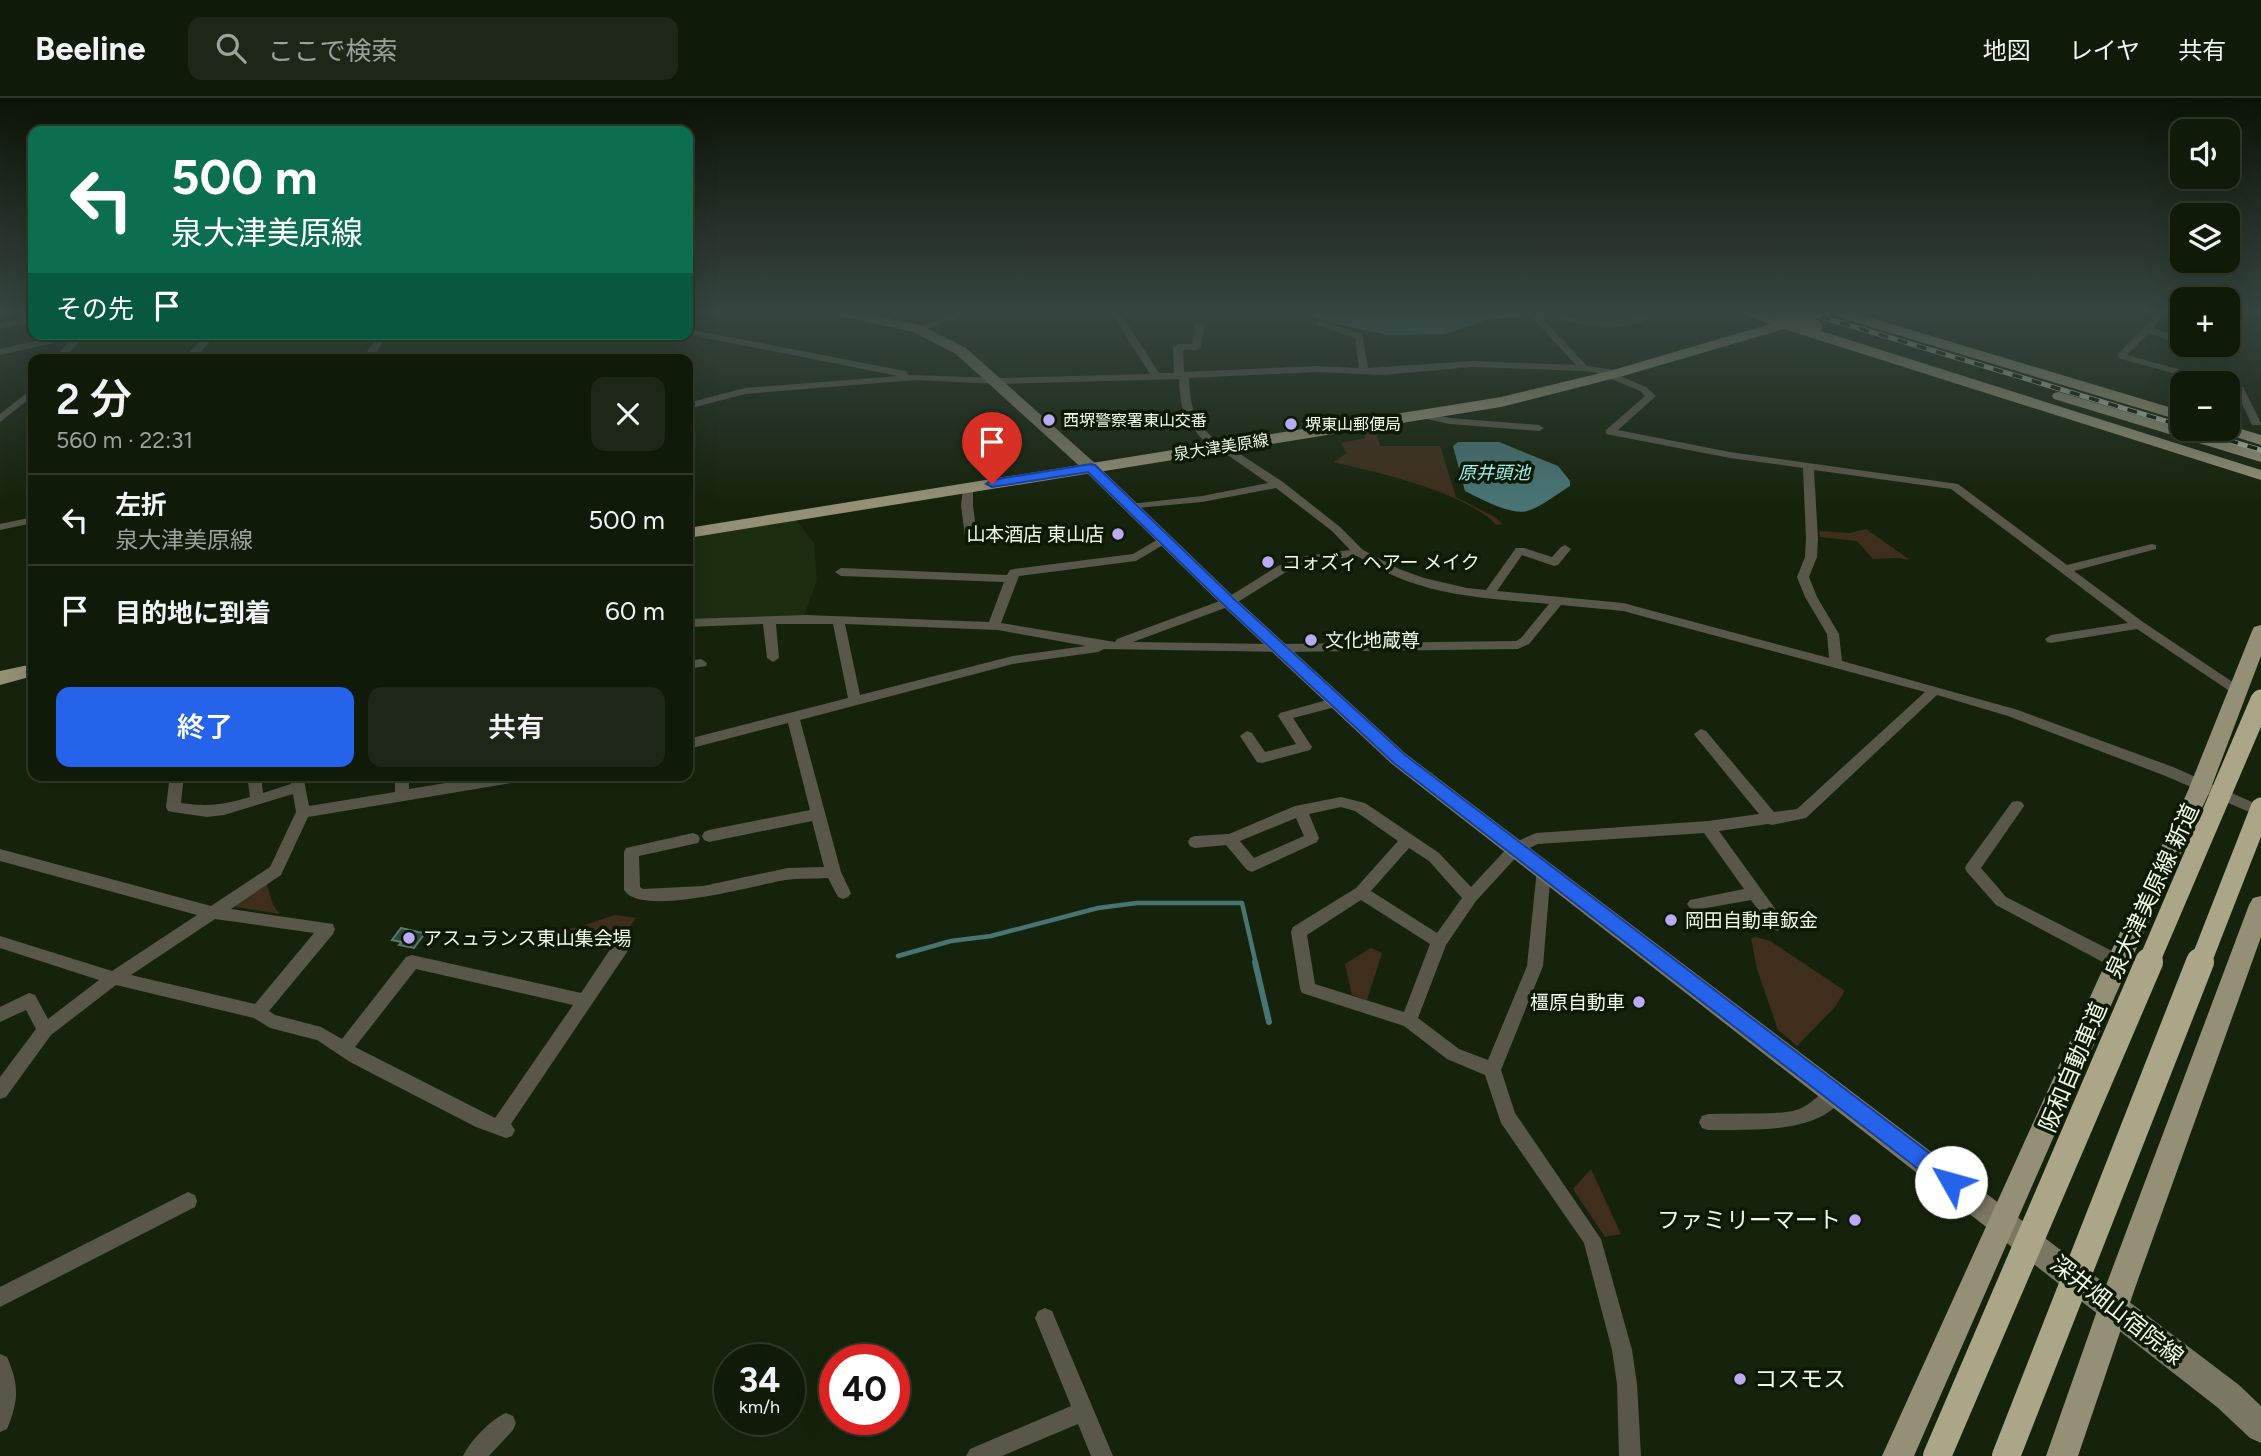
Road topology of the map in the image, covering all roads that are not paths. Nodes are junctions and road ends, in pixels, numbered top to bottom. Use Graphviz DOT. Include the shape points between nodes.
graph roads {
  1 [pos="905,374"];
  2 [pos="990,374"];
  3 [pos="1212,374"];
  4 [pos="1612,374"];
  5 [pos="1614,374"];
  6 [pos="1960,374"];
  7 [pos="1994,374"];
  8 [pos="2011,374"];
  9 [pos="2038,374"];
  10 [pos="2073,374"];
  11 [pos="2091,374"];
  12 [pos="1181,376"];
  13 [pos="916,377"];
  14 [pos="1156,377"];
  15 [pos="998,381"];
  16 [pos="2240,389"];
  17 [pos="28,395"];
  18 [pos="2170,397"];
  19 [pos="2170,398"];
  20 [pos="693,404"];
  21 [pos="2170,413"];
  22 [pos="1421,415"];
  23 [pos="2240,418"];
  24 [pos="0,419"];
  25 [pos="2259,424"];
  26 [pos="1539,428"];
  27 [pos="2240,434"];
  28 [pos="2261,440"];
  29 [pos="1219,447"];
  30 [pos="2261,457"];
  31 [pos="1808,465"];
  32 [pos="1091,468"];
  33 [pos="2261,474"];
  34 [pos="1279,484"];
  35 [pos="968,488"];
  36 [pos="1130,507"];
  37 [pos="28,521"];
  38 [pos="0,527"];
  39 [pos="693,532"];
  40 [pos="971,536"];
  41 [pos="1164,540"];
  42 [pos="2152,547"];
  43 [pos="1565,549"];
  44 [pos="1359,552"];
  45 [pos="2067,569"];
  46 [pos="841,572"];
  47 [pos="1012,579"];
  48 [pos="1489,594"];
  49 [pos="1559,600"];
  50 [pos="1229,602"];
  51 [pos="769,620"];
  52 [pos="838,620"];
  53 [pos="693,623"];
  54 [pos="994,625"];
  55 [pos="2139,625"];
  56 [pos="2261,631"];
  57 [pos="2051,639"];
  58 [pos="1112,646"];
  59 [pos="1280,648"];
  60 [pos="773,658"];
  61 [pos="1836,664"];
  62 [pos="28,671"];
  63 [pos="0,678"];
  64 [pos="1935,690"];
  65 [pos="2250,696"];
  66 [pos="855,701"];
  67 [pos="1338,702"];
  68 [pos="2261,706"];
  69 [pos="793,717"];
  70 [pos="1701,734"];
  71 [pos="1247,736"];
  72 [pos="693,743"];
  73 [pos="176,781"];
  74 [pos="255,781"];
  75 [pos="297,781"];
  76 [pos="402,781"];
  77 [pos="486,781"];
  78 [pos="2200,784"];
  79 [pos="402,797"];
  80 [pos="257,800"];
  81 [pos="2017,806"];
  82 [pos="1300,810"];
  83 [pos="2261,810"];
  84 [pos="303,812"];
  85 [pos="818,814"];
  86 [pos="1772,820"];
  87 [pos="1708,827"];
  88 [pos="1230,838"];
  89 [pos="1408,840"];
  90 [pos="1195,842"];
  91 [pos="1516,848"];
  92 [pos="0,855"];
  93 [pos="1544,869"];
  94 [pos="833,872"];
  95 [pos="1361,892"];
  96 [pos="843,893"];
  97 [pos="1755,893"];
  98 [pos="1471,897"];
  99 [pos="1696,904"];
  100 [pos="2261,905"];
  101 [pos="210,912"];
  102 [pos="1777,925"];
  103 [pos="0,942"];
  104 [pos="1440,942"];
  105 [pos="621,947"];
  106 [pos="2118,962"];
  107 [pos="114,978"];
  108 [pos="583,1000"];
  109 [pos="258,1012"];
  110 [pos="0,1015"];
  111 [pos="1409,1021"];
  112 [pos="45,1030"];
  113 [pos="344,1049"];
  114 [pos="1492,1070"];
  115 [pos="0,1091"];
  116 [pos="1836,1093"];
  117 [pos="1708,1122"];
  118 [pos="188,1201"];
  119 [pos="2003,1223"];
  120 [pos="0,1297"];
  121 [pos="2113,1308"];
  122 [pos="1045,1318"];
  123 [pos="0,1364"];
  124 [pos="1084,1411"];
  125 [pos="0,1422"];
  126 [pos="506,1423"];
  127 [pos="2261,1427"];
  128 [pos="474,1456"];
  129 [pos="977,1456"];
  130 [pos="1102,1456"];
  131 [pos="1630,1456"];
  132 [pos="1898,1456"];
  133 [pos="1937,1456"];
  134 [pos="2006,1456"];
  135 [pos="2062,1456"];
  1 -- 13 [label="street"];
  2 -- 15 [label="street, 深井畑山宿院線"];
  3 -- 12 [label="street"];
  4 -- 22 [label="main road, 泉大津美原線" via="1501,402"];
  5 -- 31 [label="street" via="1651,396 1611,432"];
  6 -- 33 [label="main road"];
  7 -- 33 [label="main road"];
  8 -- 30 [label="main road"];
  9 -- 21 [label="main road"];
  10 -- 19 [label="main road"];
  11 -- 18 [label="main road"];
  12 -- 14 [label="street"];
  12 -- 29 [label="street" via="1189,420"];
  13 -- 15 [label="street"];
  13 -- 20 [label="street" via="745,391"];
  14 -- 15 [label="street"];
  15 -- 32 [label="street, 深井畑山宿院線"];
  16 -- 25 [label="street"];
  17 -- 24 [label="street"];
  22 -- 26 [label="street"];
  22 -- 29 [label="main road, 泉大津美原線"];
  23 -- 25 [label="main road"];
  27 -- 28 [label="main road"];
  29 -- 32 [label="main road, 泉大津美原線"];
  29 -- 34 [label="street"];
  31 -- 45 [label="street" via="1954,486"];
  31 -- 61 [label="street" via="1812,539 1803,578 1833,634"];
  32 -- 35 [label="main road, 泉大津美原線"];
  32 -- 36 [label="street, 深井畑山宿院線"];
  34 -- 36 [label="street"];
  34 -- 44 [label="street"];
  35 -- 39 [label="main road, 泉大津美原線"];
  35 -- 40 [label="street"];
  36 -- 41 [label="street, 深井畑山宿院線"];
  37 -- 38 [label="street"];
  41 -- 47 [label="street" via="1136,557 1014,573"];
  41 -- 50 [label="street, 深井畑山宿院線"];
  42 -- 45 [label="street"];
  43 -- 48 [label="street" via="1554,562 1520,550"];
  44 -- 48 [label="street" via="1421,581"];
  44 -- 50 [label="street" via="1306,560 1282,569"];
  45 -- 55 [label="street"];
  46 -- 47 [label="street"];
  47 -- 54 [label="street"];
  48 -- 49 [label="street"];
  49 -- 59 [label="street" via="1518,645"];
  49 -- 61 [label="street" via="1623,607"];
  50 -- 58 [label="street"];
  50 -- 59 [label="street, 深井畑山宿院線"];
  51 -- 52 [label="street"];
  51 -- 53 [label="street"];
  51 -- 60 [label="street"];
  52 -- 54 [label="street"];
  52 -- 66 [label="street"];
  54 -- 58 [label="street"];
  55 -- 57 [label="street"];
  55 -- 65 [label="street"];
  56 -- 65 [label="main road, 泉大津美原線 新道"];
  58 -- 59 [label="street"];
  58 -- 66 [label="street" via="1013,660"];
  59 -- 67 [label="street, 深井畑山宿院線"];
  61 -- 64 [label="street"];
  62 -- 63 [label="main road"];
  64 -- 78 [label="street" via="2013,713"];
  64 -- 86 [label="street" via="1801,814"];
  65 -- 68 [label="street"];
  65 -- 78 [label="main road, 泉大津美原線 新道"];
  65 -- 133 [label="highway, 阪和自動車道, bridge"];
  66 -- 69 [label="street"];
  67 -- 71 [label="street" via="1286,716 1305,747 1262,758"];
  67 -- 91 [label="street, 深井畑山宿院線" via="1399,759"];
  69 -- 72 [label="street"];
  69 -- 85 [label="street"];
  70 -- 86 [label="street"];
  73 -- 80 [label="street" via="173,807 207,812"];
  74 -- 80 [label="street"];
  75 -- 80 [label="street"];
  75 -- 84 [label="street"];
  76 -- 79 [label="street"];
  77 -- 79 [label="street"];
  78 -- 83 [label="street"];
  78 -- 106 [label="main road, 泉大津美原線 新道"];
  79 -- 84 [label="street"];
  81 -- 106 [label="street" via="1972,868 2001,901"];
  82 -- 88 [label="street"];
  82 -- 88 [label="street" via="1312,838 1252,866"];
  82 -- 89 [label="street" via="1341,802 1360,807"];
  83 -- 134 [label="highway, bridge"];
  84 -- 101 [label="street" via="276,871"];
  85 -- 94 [label="street"];
  85 -- 94 [label="street" via="631,852 632,890 641,895 703,892 788,874"];
  86 -- 87 [label="street"];
  87 -- 91 [label="street" via="1536,839"];
  87 -- 97 [label="street"];
  88 -- 90 [label="street"];
  89 -- 95 [label="street"];
  89 -- 98 [label="street" via="1434,857"];
  91 -- 93 [label="street, 深井畑山宿院線"];
  91 -- 98 [label="street"];
  92 -- 101 [label="street"];
  93 -- 114 [label="street" via="1535,967"];
  93 -- 116 [label="street, 深井畑山宿院線"];
  94 -- 96 [label="street"];
  95 -- 104 [label="street"];
  95 -- 111 [label="street" via="1299,932 1308,988"];
  97 -- 99 [label="street"];
  97 -- 102 [label="street"];
  98 -- 104 [label="street"];
  100 -- 121 [label="main road"];
  101 -- 107 [label="street"];
  101 -- 109 [label="street" via="327,929"];
  103 -- 107 [label="street"];
  104 -- 111 [label="street"];
  105 -- 108 [label="street"];
  106 -- 119 [label="main road, 泉大津美原線 新道"];
  107 -- 109 [label="street"];
  107 -- 112 [label="street"];
  108 -- 113 [label="street" via="412,962"];
  108 -- 113 [label="street" via="502,1129"];
  109 -- 113 [label="street" via="270,1021 321,1034"];
  110 -- 112 [label="street" via="29,1000"];
  111 -- 114 [label="street" via="1453,1054"];
  112 -- 115 [label="street"];
  114 -- 131 [label="street" via="1507,1117 1592,1239 1622,1350"];
  116 -- 117 [label="street" via="1818,1109 1794,1119"];
  116 -- 119 [label="street, 深井畑山宿院線"];
  118 -- 120 [label="street"];
  119 -- 121 [label="street, 深井畑山宿院線"];
  119 -- 132 [label="main road, 泉大津美原線 新道"];
  121 -- 127 [label="street, 深井畑山宿院線"];
  121 -- 135 [label="main road"];
  122 -- 124 [label="street"];
  123 -- 125 [label="street" via="8,1387"];
  124 -- 129 [label="street"];
  124 -- 130 [label="street"];
  126 -- 128 [label="street"];
}
